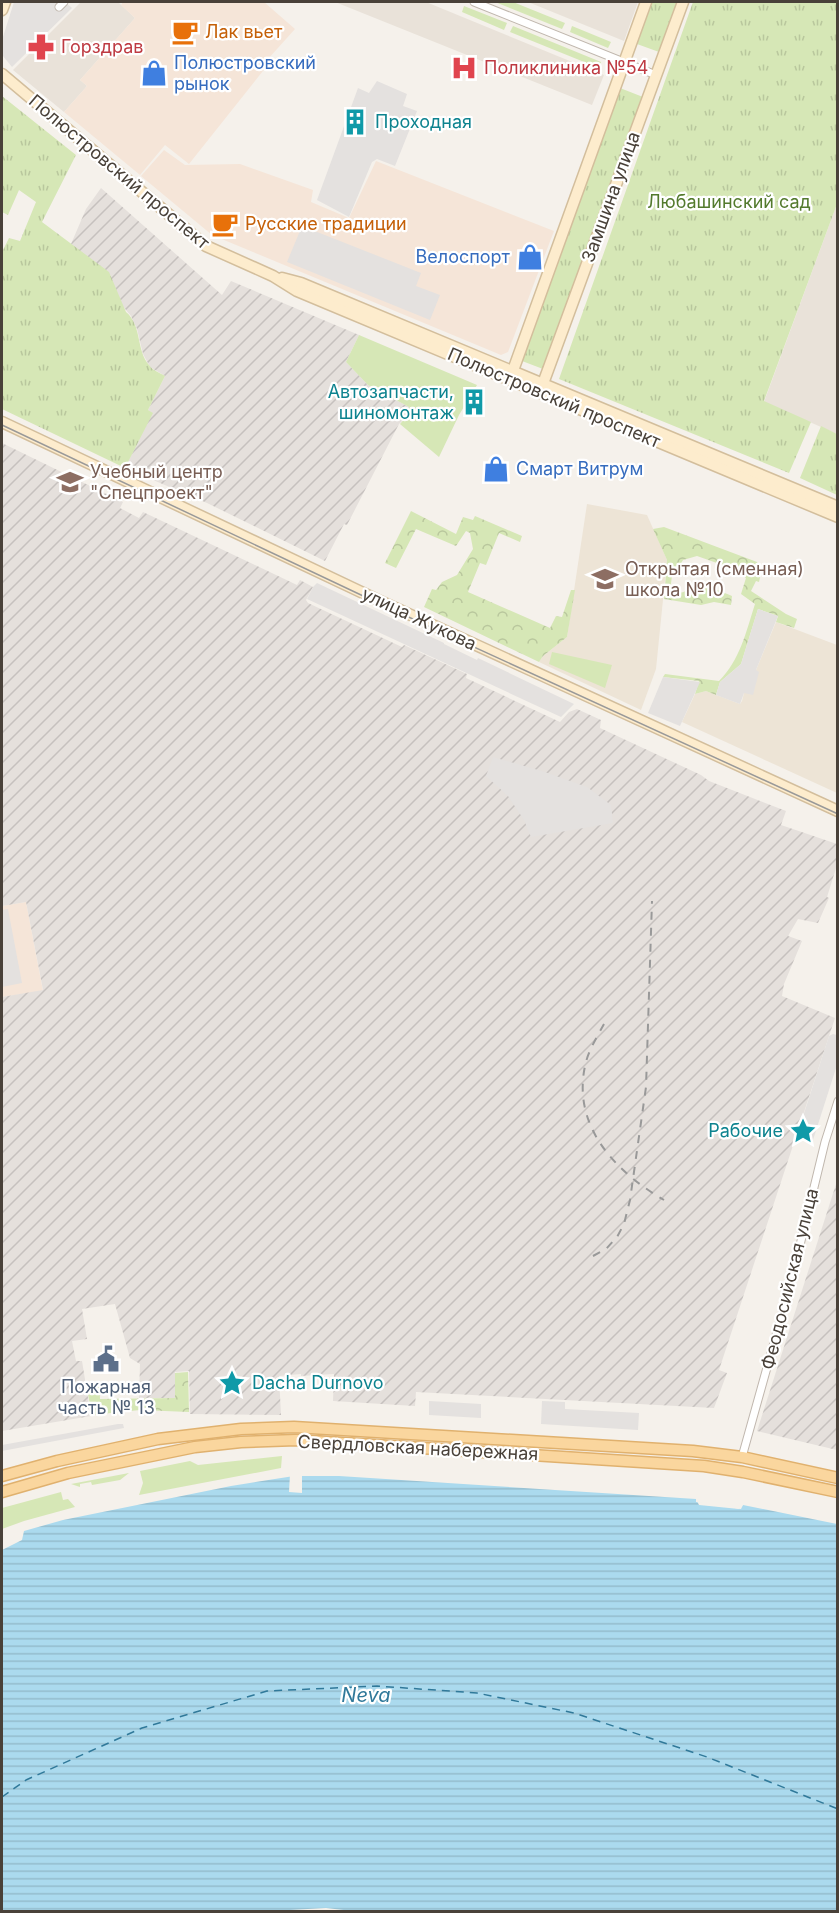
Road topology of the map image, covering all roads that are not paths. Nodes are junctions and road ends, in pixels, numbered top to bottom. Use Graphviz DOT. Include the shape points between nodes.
graph roads {
  1 [pos="5,2"];
  2 [pos="474,2"];
  3 [pos="646,2"];
  4 [pos="682,2"];
  5 [pos="2,10"];
  6 [pos="624,63"];
  7 [pos="2,74"];
  8 [pos="656,75"];
  9 [pos="511,376"];
  10 [pos="541,388"];
  11 [pos="2,422"];
  12 [pos="837,507"];
  13 [pos="837,517"];
  14 [pos="837,811"];
  15 [pos="837,1101"];
  16 [pos="742,1457"];
  17 [pos="2,1476"];
  18 [pos="837,1478"];
  19 [pos="2,1492"];
  20 [pos="837,1492"];
  1 -- 5 [label="street"];
  2 -- 6 [label="street"];
  3 -- 6 [label="street, Замшина улица"];
  4 -- 8 [label="street, Замшина улица"];
  6 -- 8 [label="street"];
  6 -- 9 [label="street, Замшина улица"];
  7 -- 9 [label="street, Полюстровский проспект" via="206,246 297,291"];
  8 -- 10 [label="street, Замшина улица"];
  9 -- 10 [label="street, Полюстровский проспект"];
  10 -- 12 [label="street, Полюстровский проспект"];
  10 -- 13 [label="street, Полюстровский проспект"];
  11 -- 14 [label="street, улица Жукова"];
  15 -- 16 [label="street, Феодосийская улица"];
  16 -- 17 [label="main road, Свердловская набережная" via="628,1446 294,1427 158,1439"];
  16 -- 18 [label="main road, Свердловская набережная"];
  19 -- 20 [label="main road, Свердловская набережная" via="68,1473 195,1447 296,1440 694,1465"];
}
